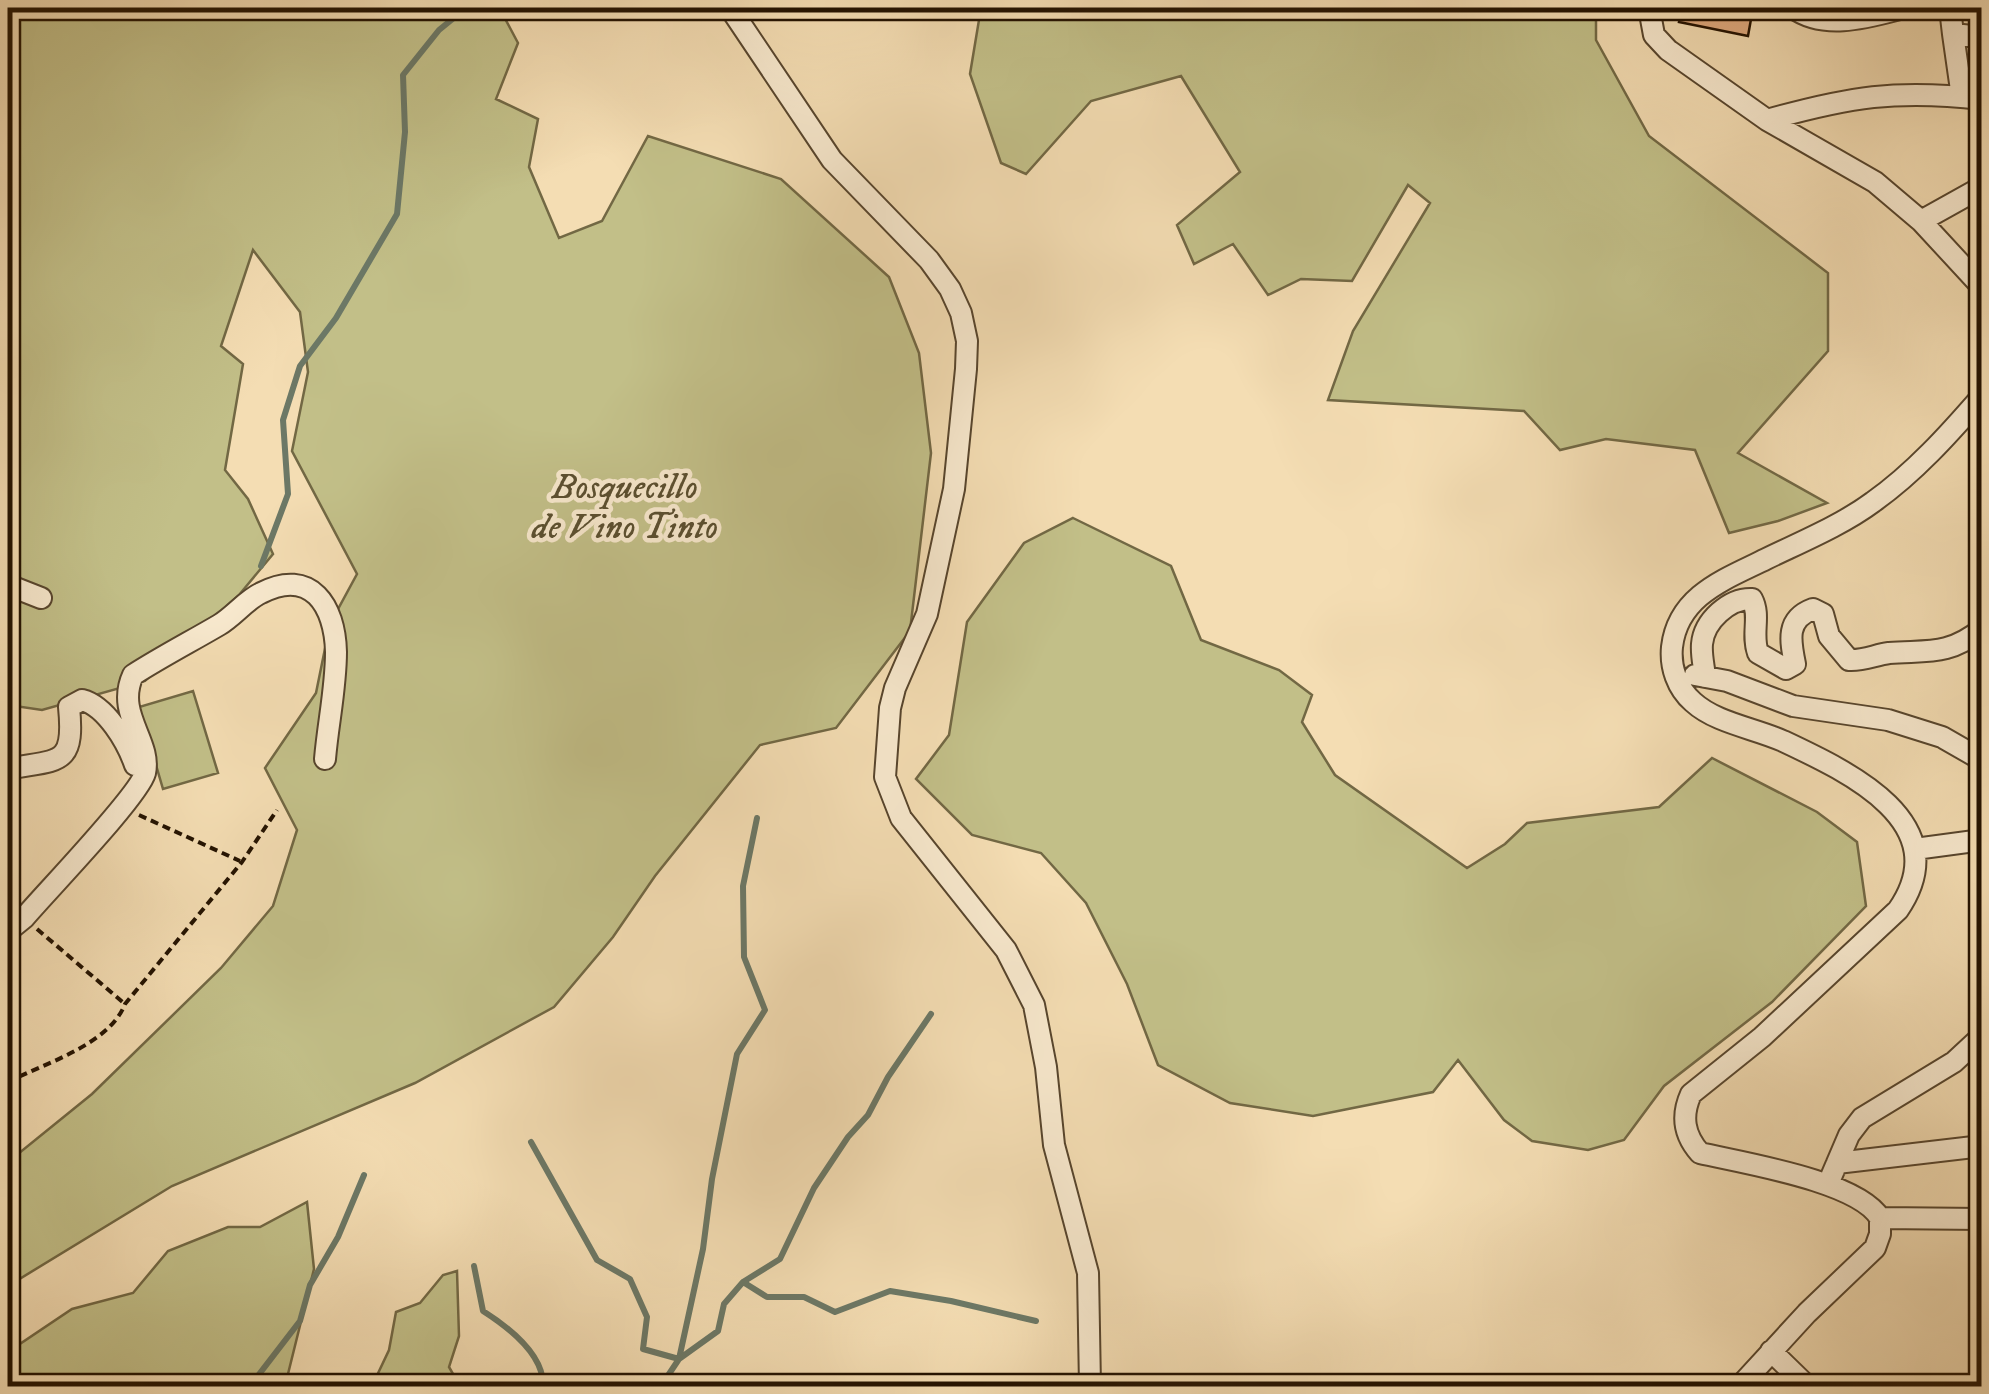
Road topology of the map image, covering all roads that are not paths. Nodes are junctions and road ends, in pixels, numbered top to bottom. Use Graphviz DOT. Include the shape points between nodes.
graph roads {
  1 [pos="730,8"];
  2 [pos="1649,8"];
  3 [pos="1793,8"];
  4 [pos="1904,8"];
  5 [pos="1950,8"];
  6 [pos="1953,34"];
  7 [pos="1982,37"];
  8 [pos="1972,98"];
  9 [pos="1767,120"];
  10 [pos="1982,188"];
  11 [pos="1921,221"];
  12 [pos="1982,287"];
  13 [pos="1982,396"];
  14 [pos="8,585"];
  15 [pos="40,598"];
  16 [pos="1982,629"];
  17 [pos="1674,670"];
  18 [pos="1705,677"];
  19 [pos="325,759"];
  20 [pos="1982,760"];
  21 [pos="8,769"];
  22 [pos="136,787"];
  23 [pos="1982,840"];
  24 [pos="1916,849"];
  25 [pos="16,924"];
  26 [pos="1982,1036"];
  27 [pos="1982,1146"];
  28 [pos="1838,1163"];
  29 [pos="1828,1184"];
  30 [pos="1880,1218"];
  31 [pos="1982,1219"];
  32 [pos="1772,1351"];
  33 [pos="1090,1386"];
  34 [pos="1740,1386"];
  35 [pos="1807,1386"];
  1 -- 33 [label="street" via="832,160 929,260 961,313 966,369 954,490 927,614 893,698 885,777 901,818 1006,950 1034,1005 1054,1144 1088,1273"];
  2 -- 9 [label="street" via="1654,36 1668,50"];
  3 -- 4 [label="street" via="1822,20 1858,20"];
  5 -- 6 [label="street"];
  6 -- 7 [label="street"];
  6 -- 8 [label="street"];
  8 -- 9 [label="street" via="1892,94"];
  9 -- 11 [label="street" via="1875,182"];
  10 -- 11 [label="street"];
  11 -- 12 [label="street"];
  13 -- 17 [label="street" via="1932,452 1872,503 1708,587 1676,626"];
  14 -- 15 [label="street"];
  16 -- 18 [label="street" via="1942,651 1849,660 1828,636 1823,614 1813,609 1794,623 1795,664 1786,669 1758,653 1756,607 1746,598 1732,602 1707,628"];
  17 -- 18 [label="street"];
  17 -- 24 [label="street" via="1695,704 1782,741 1890,805 1910,828"];
  18 -- 20 [label="street" via="1793,706 1888,720 1942,737"];
  19 -- 22 [label="street" via="334,694 332,630 318,594 302,584 284,584 133,675 126,691 145,774"];
  21 -- 22 [label="street" via="66,752 70,707 86,700 126,744"];
  22 -- 25 [label="street"];
  23 -- 24 [label="street"];
  24 -- 29 [label="street" via="1911,891 1898,910 1686,1105 1686,1132 1700,1153"];
  26 -- 28 [label="street" via="1954,1062 1862,1118"];
  27 -- 28 [label="street"];
  28 -- 29 [label="street"];
  29 -- 30 [label="street" via="1867,1203"];
  30 -- 31 [label="street"];
  30 -- 32 [label="street" via="1875,1248"];
  32 -- 34 [label="street"];
  32 -- 35 [label="street"];
}
